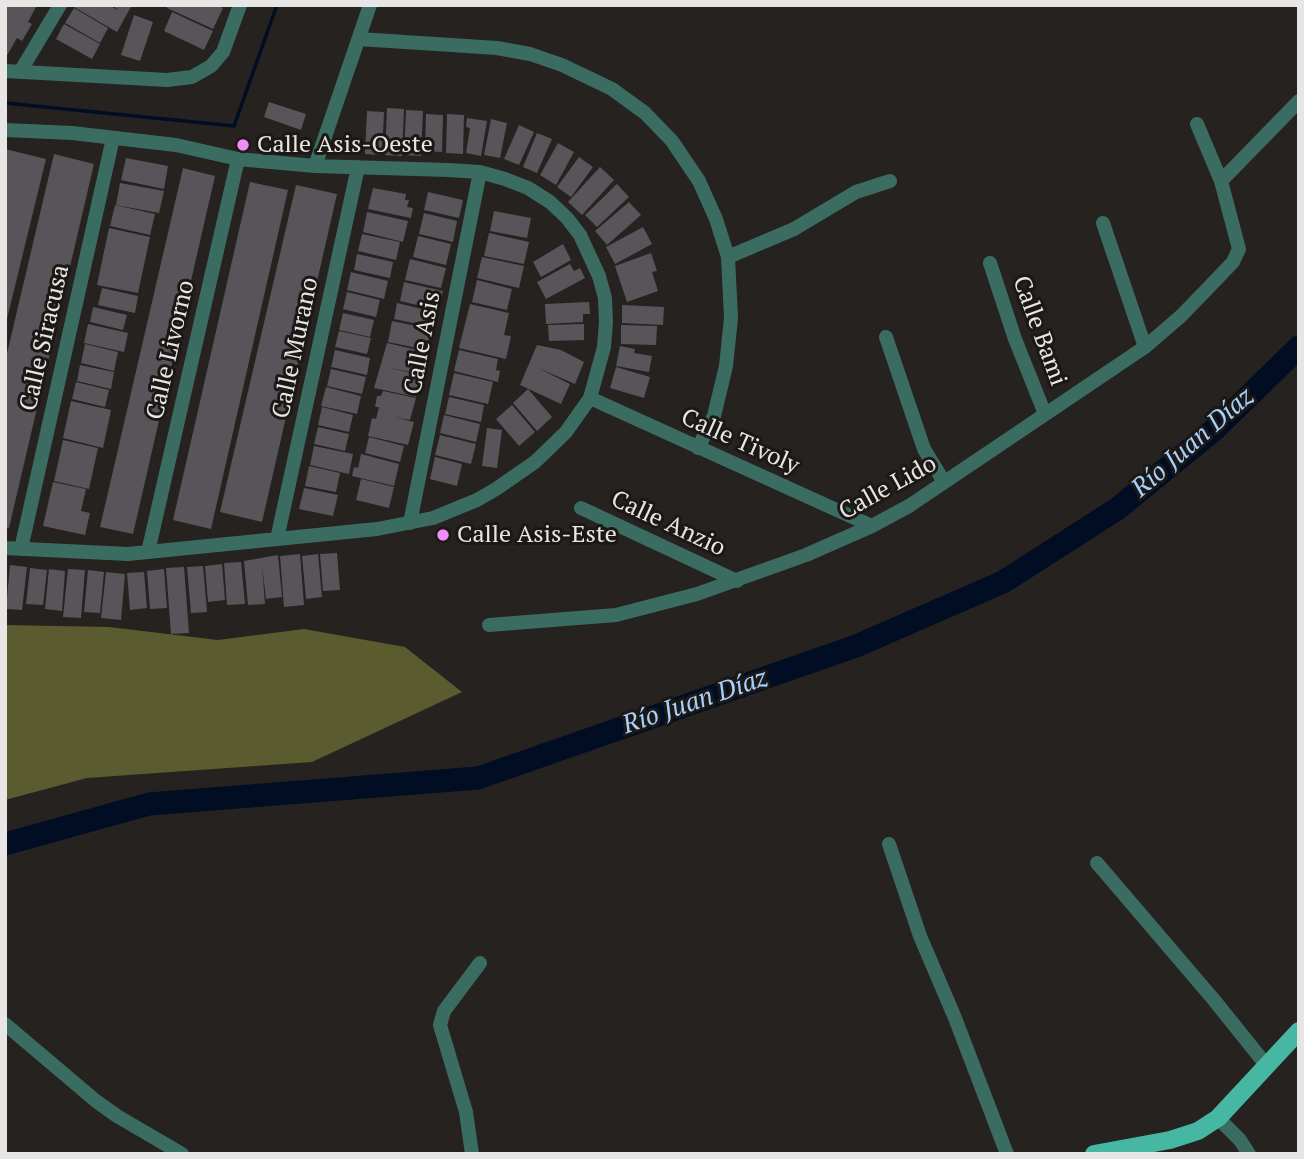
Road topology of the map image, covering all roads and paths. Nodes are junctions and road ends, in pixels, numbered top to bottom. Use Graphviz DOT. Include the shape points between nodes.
graph roads {
  1 [pos="60,5"];
  2 [pos="240,5"];
  3 [pos="370,5"];
  4 [pos="359,39"];
  5 [pos="12,71"];
  6 [pos="1299,101"];
  7 [pos="1197,124"];
  8 [pos="5,130"];
  9 [pos="113,138"];
  10 [pos="238,159"];
  11 [pos="315,166"];
  12 [pos="358,167"];
  13 [pos="480,172"];
  14 [pos="890,181"];
  15 [pos="1221,181"];
  16 [pos="1103,223"];
  17 [pos="728,257"];
  18 [pos="990,263"];
  19 [pos="886,337"];
  20 [pos="1145,347"];
  21 [pos="590,398"];
  22 [pos="1045,414"];
  23 [pos="698,448"];
  24 [pos="944,482"];
  25 [pos="581,508"];
  26 [pos="410,523"];
  27 [pos="872,526"];
  28 [pos="277,539"];
  29 [pos="5,548"];
  30 [pos="21,549"];
  31 [pos="148,552"];
  32 [pos="737,581"];
  33 [pos="489,625"];
  34 [pos="889,844"];
  35 [pos="1097,863"];
  36 [pos="480,963"];
  37 [pos="5,1024"];
  38 [pos="1299,1031"];
  39 [pos="1267,1066"];
  40 [pos="1218,1118"];
  41 [pos="182,1154"];
  42 [pos="472,1154"];
  43 [pos="1007,1154"];
  44 [pos="1094,1154"];
  45 [pos="1249,1154"];
  1 -- 5 [label="street"];
  2 -- 5 [label="street" via="223,52 205,70 185,78"];
  3 -- 4 [label="street"];
  4 -- 11 [label="street"];
  4 -- 17 [label="street" via="497,48 530,54 596,80 645,113 685,158 716,219"];
  6 -- 15 [label="street"];
  7 -- 15 [label="street"];
  8 -- 9 [label="street"];
  9 -- 10 [label="street" via="176,145"];
  9 -- 30 [label="street, Calle Siracusa"];
  10 -- 11 [label="street"];
  10 -- 31 [label="street, Calle Livorno"];
  11 -- 12 [label="street"];
  12 -- 13 [label="street"];
  12 -- 28 [label="street, Calle Murano"];
  13 -- 21 [label="street" via="528,188 550,202 590,254 605,298 606,322"];
  13 -- 26 [label="street, Calle Asis"];
  14 -- 17 [label="street" via="856,192 794,229"];
  15 -- 20 [label="street, Calle Lido" via="1239,249 1211,285"];
  16 -- 20 [label="street"];
  17 -- 23 [label="street" via="731,318 726,366 714,416"];
  18 -- 22 [label="street, Calle Bami"];
  19 -- 24 [label="street" via="924,449"];
  20 -- 22 [label="street, Calle Lido"];
  21 -- 23 [label="street, Calle Tivoly"];
  21 -- 26 [label="street" via="566,432 535,462 477,500"];
  22 -- 24 [label="street, Calle Lido"];
  23 -- 27 [label="street, Calle Tivoly"];
  24 -- 27 [label="street, Calle Lido"];
  25 -- 32 [label="street, Calle Anzio"];
  26 -- 28 [label="street"];
  27 -- 32 [label="street, Calle Lido"];
  28 -- 31 [label="street"];
  29 -- 30 [label="street"];
  30 -- 31 [label="street" via="104,555"];
  32 -- 33 [label="street, Calle Lido" via="616,615"];
  34 -- 43 [label="street" via="920,936"];
  35 -- 39 [label="street"];
  36 -- 42 [label="street" via="444,1011 440,1025 466,1112"];
  37 -- 41 [label="street" via="96,1101"];
  38 -- 39 [label="main road"];
  39 -- 40 [label="main road"];
  40 -- 44 [label="main road" via="1170,1140"];
  40 -- 45 [label="street"];
}
